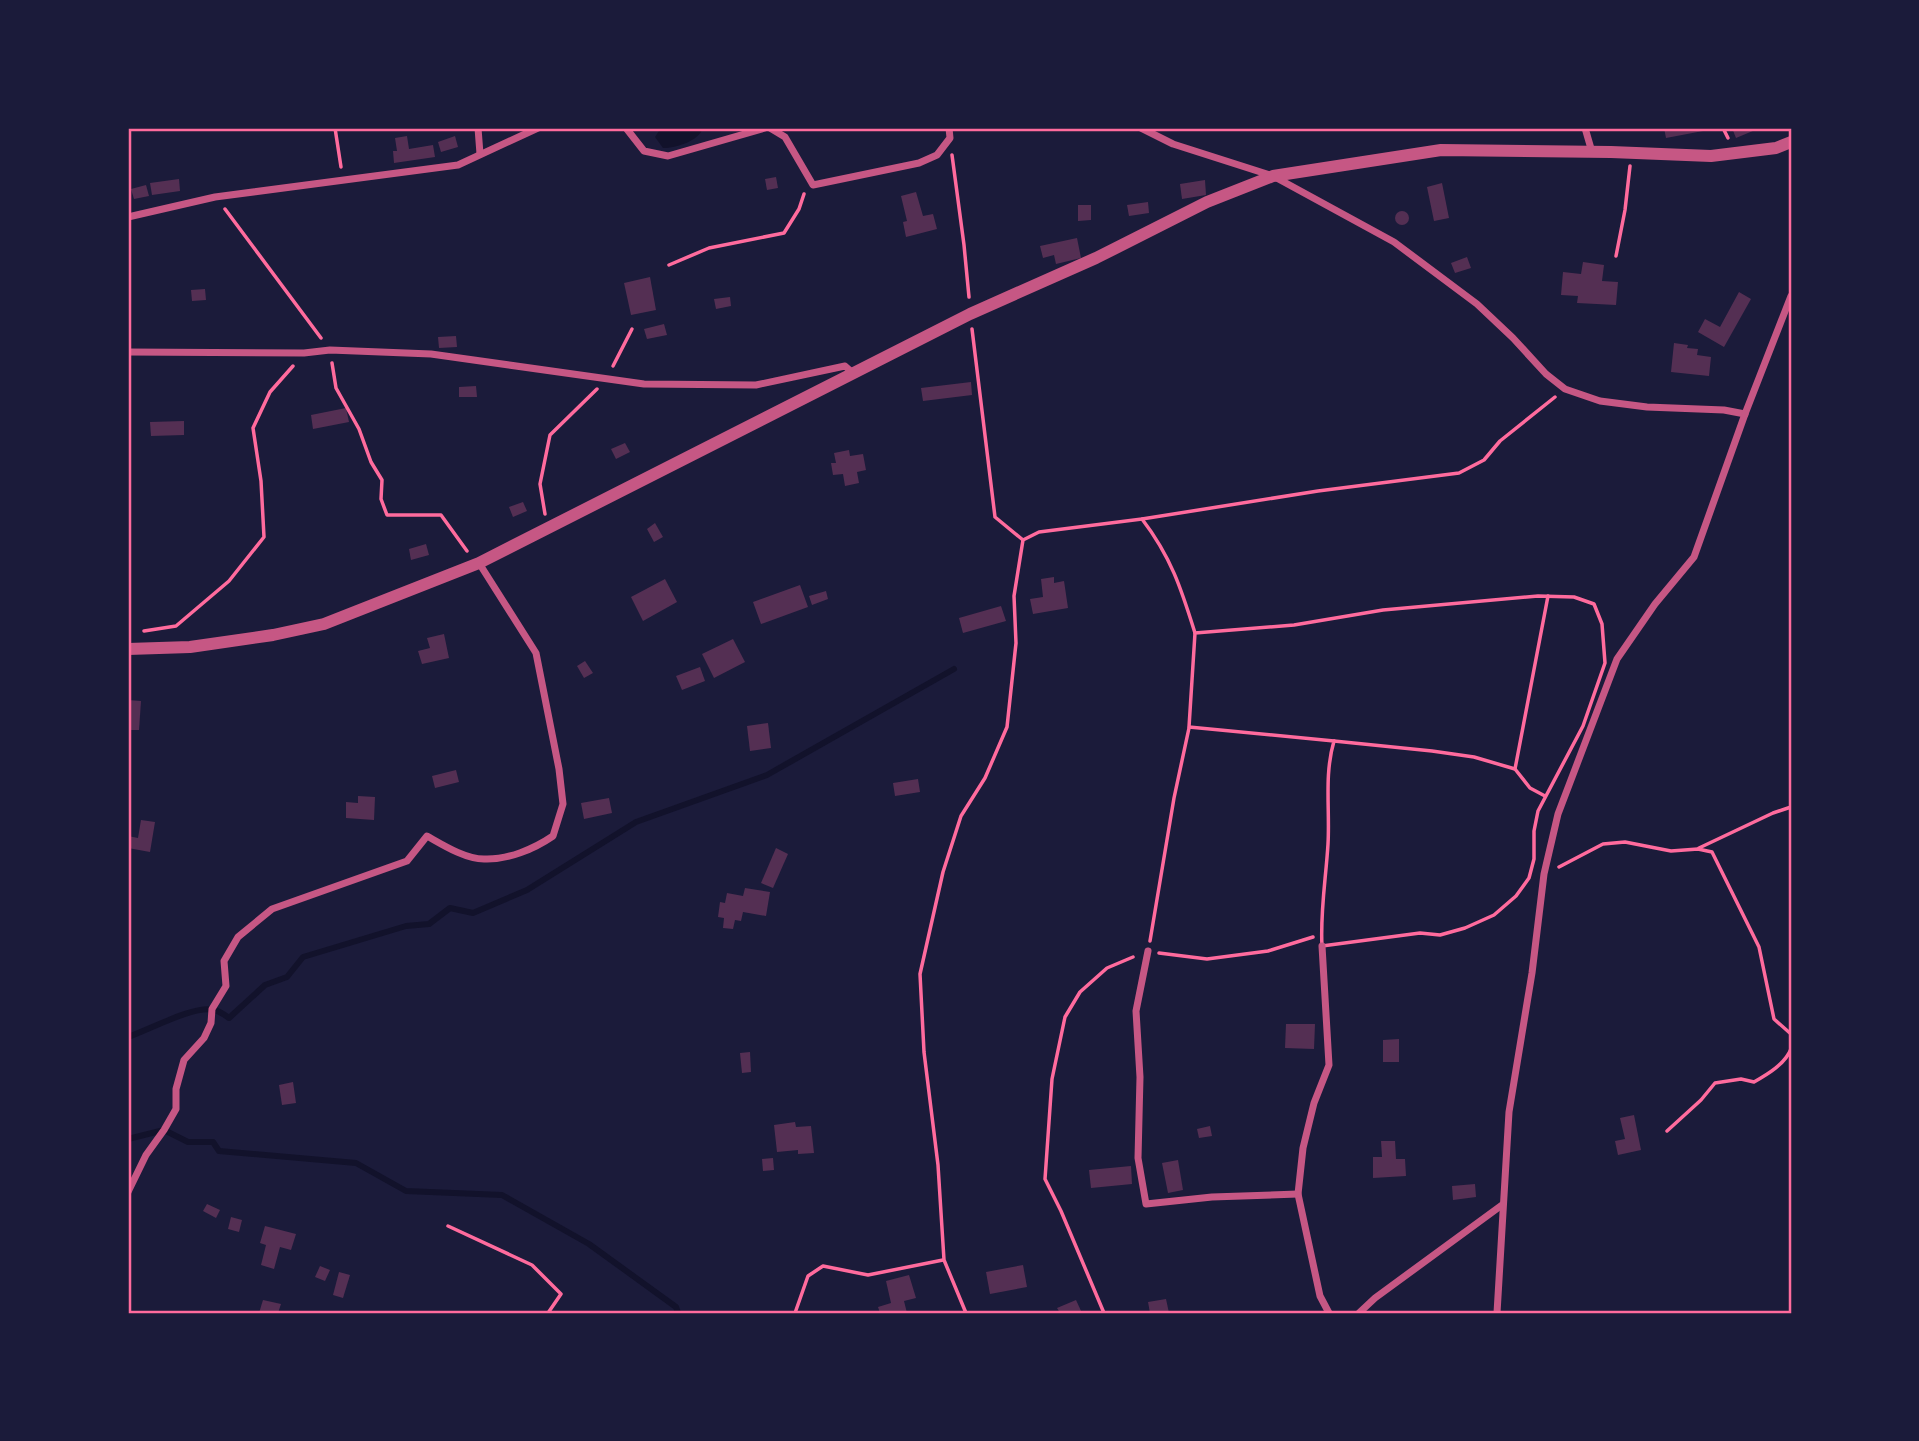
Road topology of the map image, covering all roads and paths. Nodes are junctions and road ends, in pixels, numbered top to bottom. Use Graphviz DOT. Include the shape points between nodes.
graph roads {
  1 [pos="335,128"];
  2 [pos="478,128"];
  3 [pos="538,128"];
  4 [pos="626,128"];
  5 [pos="768,128"];
  6 [pos="948,128"];
  7 [pos="1141,128"];
  8 [pos="1585,128"];
  9 [pos="950,138"];
  10 [pos="1791,142"];
  11 [pos="1592,152"];
  12 [pos="1632,153"];
  13 [pos="481,154"];
  14 [pos="1273,176"];
  15 [pos="343,180"];
  16 [pos="813,185"];
  17 [pos="215,197"];
  18 [pos="128,217"];
  19 [pos="1616,256"];
  20 [pos="668,265"];
  21 [pos="1791,296"];
  22 [pos="970,314"];
  23 [pos="632,329"];
  24 [pos="330,350"];
  25 [pos="128,352"];
  26 [pos="304,353"];
  27 [pos="854,374"];
  28 [pos="607,379"];
  29 [pos="1565,389"];
  30 [pos="1745,414"];
  31 [pos="1142,519"];
  32 [pos="547,530"];
  33 [pos="1023,540"];
  34 [pos="480,563"];
  35 [pos="1548,596"];
  36 [pos="140,632"];
  37 [pos="1195,633"];
  38 [pos="128,649"];
  39 [pos="1189,727"];
  40 [pos="1334,741"];
  41 [pos="1515,769"];
  42 [pos="1545,796"];
  43 [pos="1791,807"];
  44 [pos="1698,849"];
  45 [pos="1544,874"];
  46 [pos="1321,934"];
  47 [pos="1322,946"];
  48 [pos="1148,951"];
  49 [pos="1791,1034"];
  50 [pos="1791,1049"];
  51 [pos="1667,1131"];
  52 [pos="128,1192"];
  53 [pos="1298,1194"];
  54 [pos="1502,1205"];
  55 [pos="448,1226"];
  56 [pos="944,1260"];
  57 [pos="548,1313"];
  58 [pos="795,1313"];
  59 [pos="966,1313"];
  60 [pos="1104,1313"];
  61 [pos="1329,1313"];
  62 [pos="1359,1313"];
  63 [pos="1497,1313"];
  1 -- 15 [label="path"];
  2 -- 13 [label="street"];
  3 -- 13 [label="street"];
  4 -- 5 [label="street" via="644,151 668,156"];
  5 -- 16 [label="street" via="785,137"];
  6 -- 9 [label="street"];
  7 -- 14 [label="street" via="1173,144"];
  8 -- 11 [label="street"];
  9 -- 16 [label="street" via="937,155 919,163"];
  9 -- 22 [label="path"];
  10 -- 12 [label="street" via="1711,156"];
  11 -- 12 [label="street"];
  11 -- 14 [label="street" via="1441,150"];
  12 -- 19 [label="path"];
  13 -- 15 [label="street" via="458,165"];
  14 -- 22 [label="street" via="1207,202"];
  14 -- 29 [label="street" via="1394,242 1477,304"];
  15 -- 17 [label="street"];
  16 -- 20 [label="path" via="784,233 709,248"];
  17 -- 18 [label="street"];
  17 -- 24 [label="path"];
  21 -- 30 [label="street"];
  22 -- 27 [label="street"];
  22 -- 33 [label="path" via="995,517"];
  23 -- 28 [label="path"];
  24 -- 26 [label="street"];
  24 -- 28 [label="street" via="431,354"];
  24 -- 34 [label="path" via="336,388 382,480 381,499 387,515 441,515 464,549"];
  25 -- 26 [label="street"];
  26 -- 36 [label="path" via="270,392 253,428 264,537 229,581 176,626"];
  27 -- 28 [label="street" via="845,366 756,385 644,384"];
  27 -- 32 [label="street"];
  28 -- 32 [label="path" via="550,435 540,484"];
  29 -- 30 [label="street" via="1600,401"];
  29 -- 31 [label="path" via="1500,441 1484,460 1459,473"];
  30 -- 45 [label="street" via="1694,557 1617,659 1558,814"];
  31 -- 33 [label="path" via="1039,532"];
  31 -- 37 [label="path" via="1165,551"];
  32 -- 34 [label="street"];
  33 -- 56 [label="path" via="1014,596 1016,643 1007,727 985,778 961,816 920,974"];
  34 -- 38 [label="street" via="324,624 190,647"];
  34 -- 52 [label="street" via="536,653 563,804 553,836 508,856 483,859 426,836 407,862 272,909 238,937 224,961 226,986 212,1009 211,1023 184,1060 176,1110"];
  35 -- 37 [label="path"];
  35 -- 41 [label="path"];
  35 -- 42 [label="path" via="1594,604 1602,624 1605,663 1583,726"];
  37 -- 39 [label="path"];
  39 -- 40 [label="path"];
  39 -- 48 [label="path"];
  40 -- 41 [label="path" via="1443,752"];
  40 -- 46 [label="path"];
  41 -- 42 [label="path" via="1530,789"];
  42 -- 47 [label="path" via="1534,831 1529,878 1494,915 1440,935 1420,933"];
  43 -- 44 [label="path"];
  44 -- 45 [label="path" via="1603,844"];
  44 -- 49 [label="path" via="1712,852 1759,947 1774,1019"];
  45 -- 54 [label="street" via="1510,1112"];
  46 -- 47 [label="path"];
  46 -- 48 [label="path" via="1268,951 1207,959"];
  47 -- 53 [label="street" via="1329,1065 1314,1102"];
  48 -- 53 [label="street" via="1136,1011 1138,1158 1146,1204"];
  48 -- 60 [label="path" via="1107,968 1080,992 1065,1017 1052,1079 1045,1179"];
  50 -- 51 [label="path" via="1788,1057 1754,1082 1715,1083"];
  53 -- 61 [label="street" via="1320,1296"];
  54 -- 62 [label="street"];
  54 -- 63 [label="street"];
  55 -- 57 [label="path" via="532,1265 561,1294"];
  56 -- 58 [label="path" via="868,1275 823,1266 808,1276"];
  56 -- 59 [label="path"];
}
